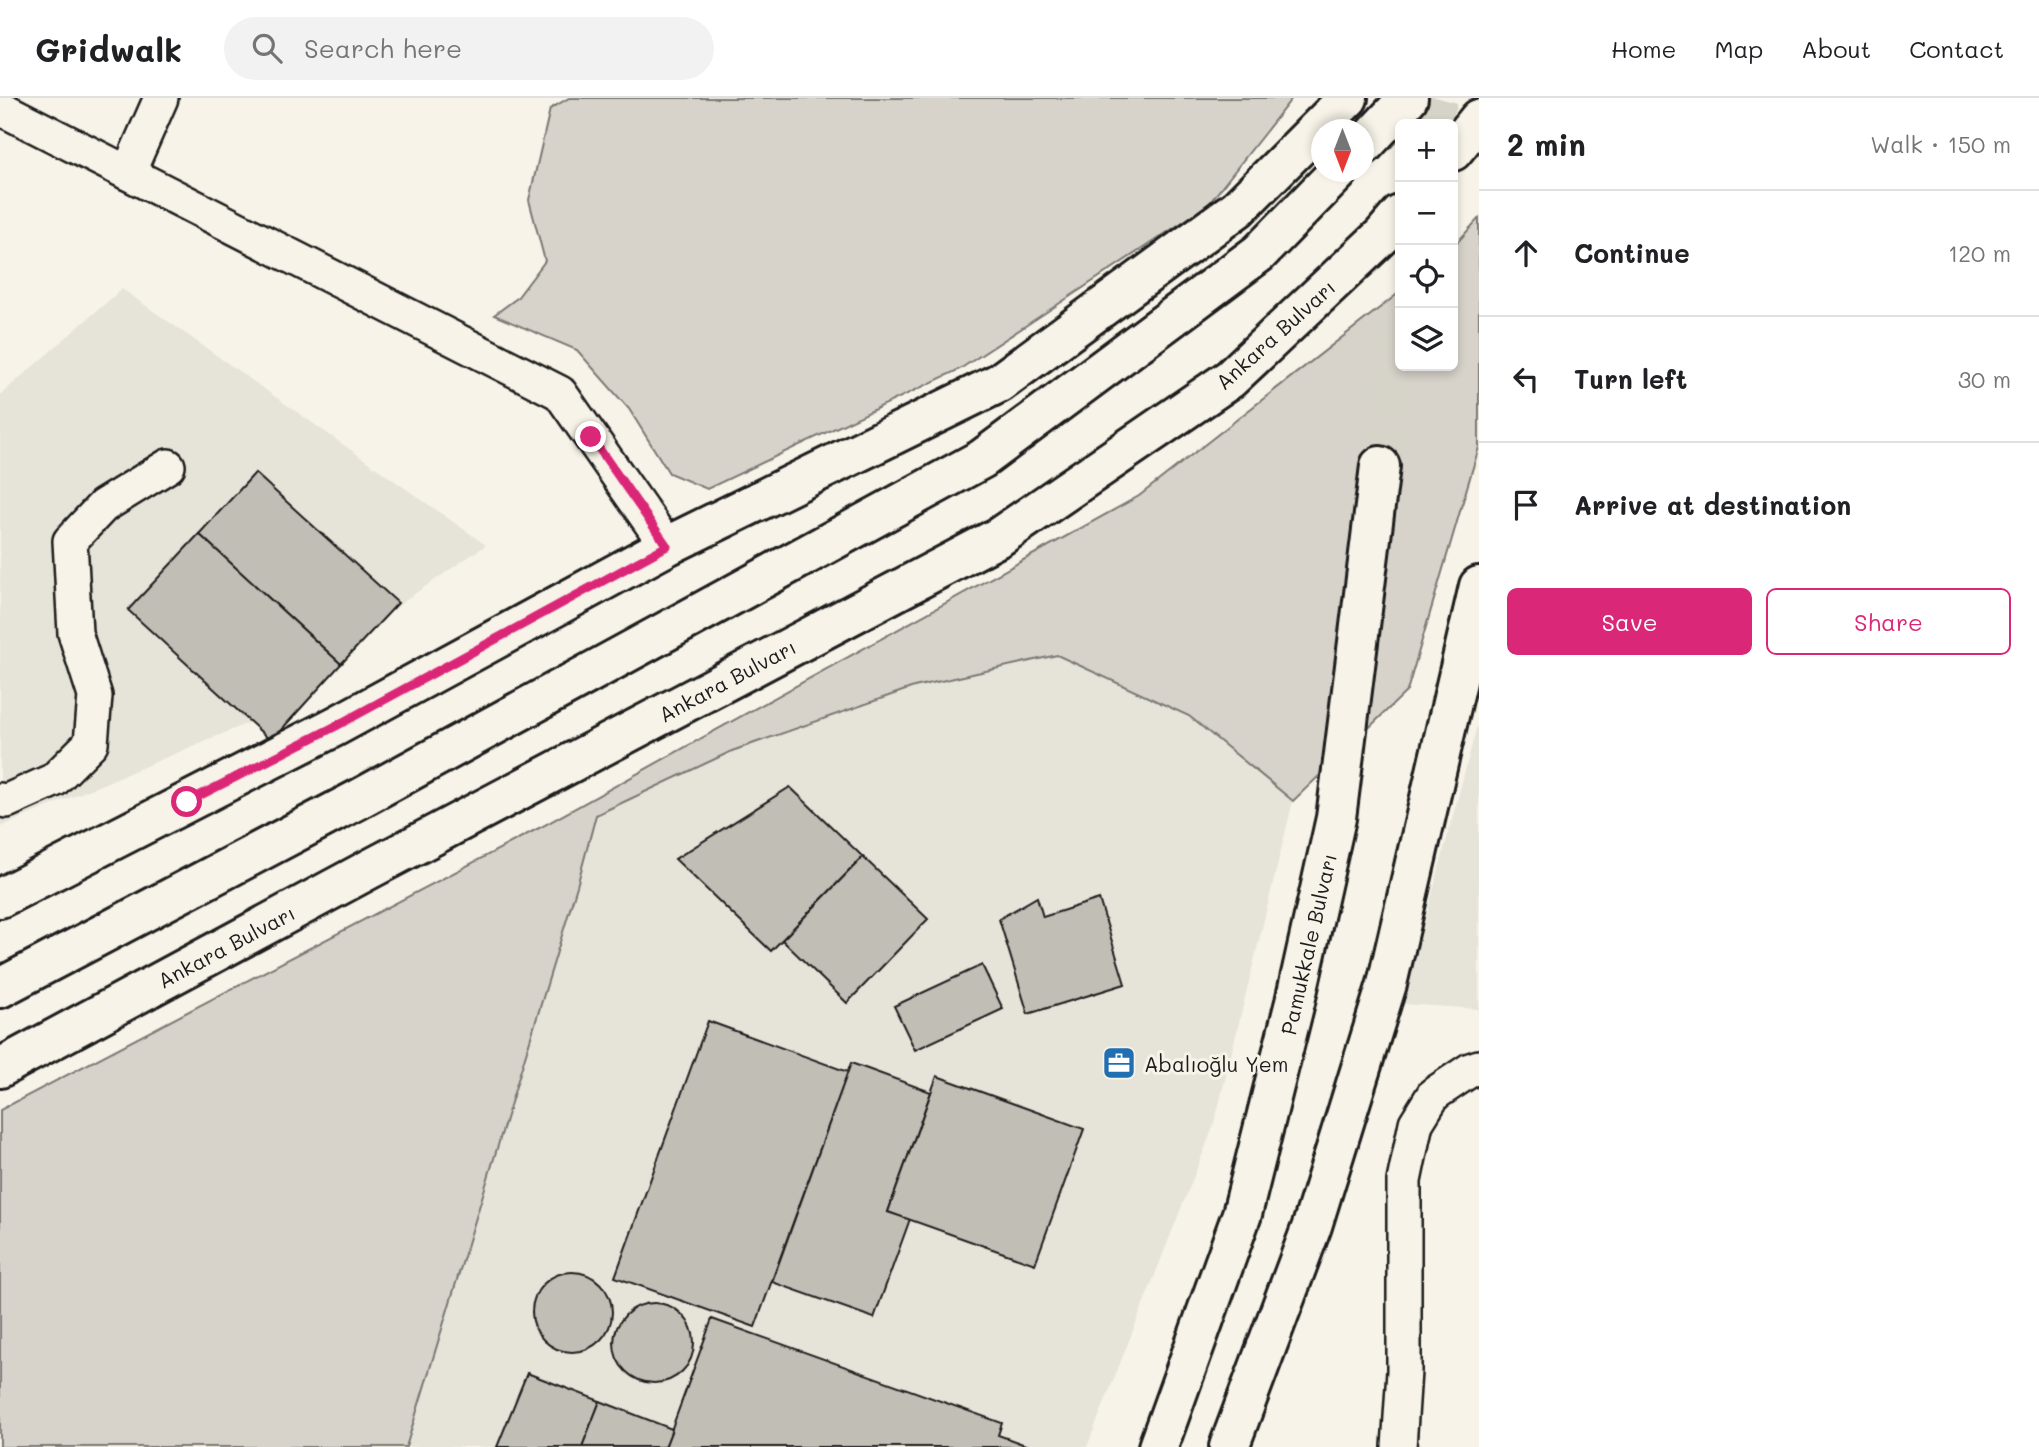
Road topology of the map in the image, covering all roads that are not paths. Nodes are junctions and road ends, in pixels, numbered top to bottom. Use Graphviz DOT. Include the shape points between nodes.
graph roads {
  1 [pos="161,98"];
  2 [pos="1348,98"];
  3 [pos="1408,98"];
  4 [pos="3,116"];
  5 [pos="1479,119"];
  6 [pos="1374,134"];
  7 [pos="1458,145"];
  8 [pos="128,173"];
  9 [pos="1328,182"];
  10 [pos="1395,221"];
  11 [pos="1380,466"];
  12 [pos="168,467"];
  13 [pos="667,546"];
  14 [pos="1479,586"];
  15 [pos="0,800"];
  16 [pos="0,898"];
  17 [pos="0,988"];
  18 [pos="1479,1067"];
  19 [pos="0,1068"];
  20 [pos="1158,1447"];
  21 [pos="1229,1447"];
  22 [pos="1399,1447"];
  1 -- 8 [label="lane"];
  2 -- 13 [label="main road" via="1238,208 999,383"];
  3 -- 6 [label="main road"];
  4 -- 8 [label="lane"];
  5 -- 7 [label="main road"];
  8 -- 13 [label="lane" via="560,393"];
  9 -- 17 [label="main road" via="1259,253 982,459 357,800"];
  10 -- 19 [label="main road, Ankara Bulvarı" via="1230,379 999,537"];
  11 -- 20 [label="main road, Pamukkale Bulvarı" via="1336,818 1298,989 1242,1214"];
  12 -- 15 [label="lane" via="103,506 70,541 75,633 95,696 91,743 54,780"];
  13 -- 16 [label="main road" via="336,726"];
  14 -- 21 [label="main road" via="1387,984 1312,1226"];
  18 -- 22 [label="lane" via="1434,1094 1416,1124 1404,1181 1404,1371"];
}
